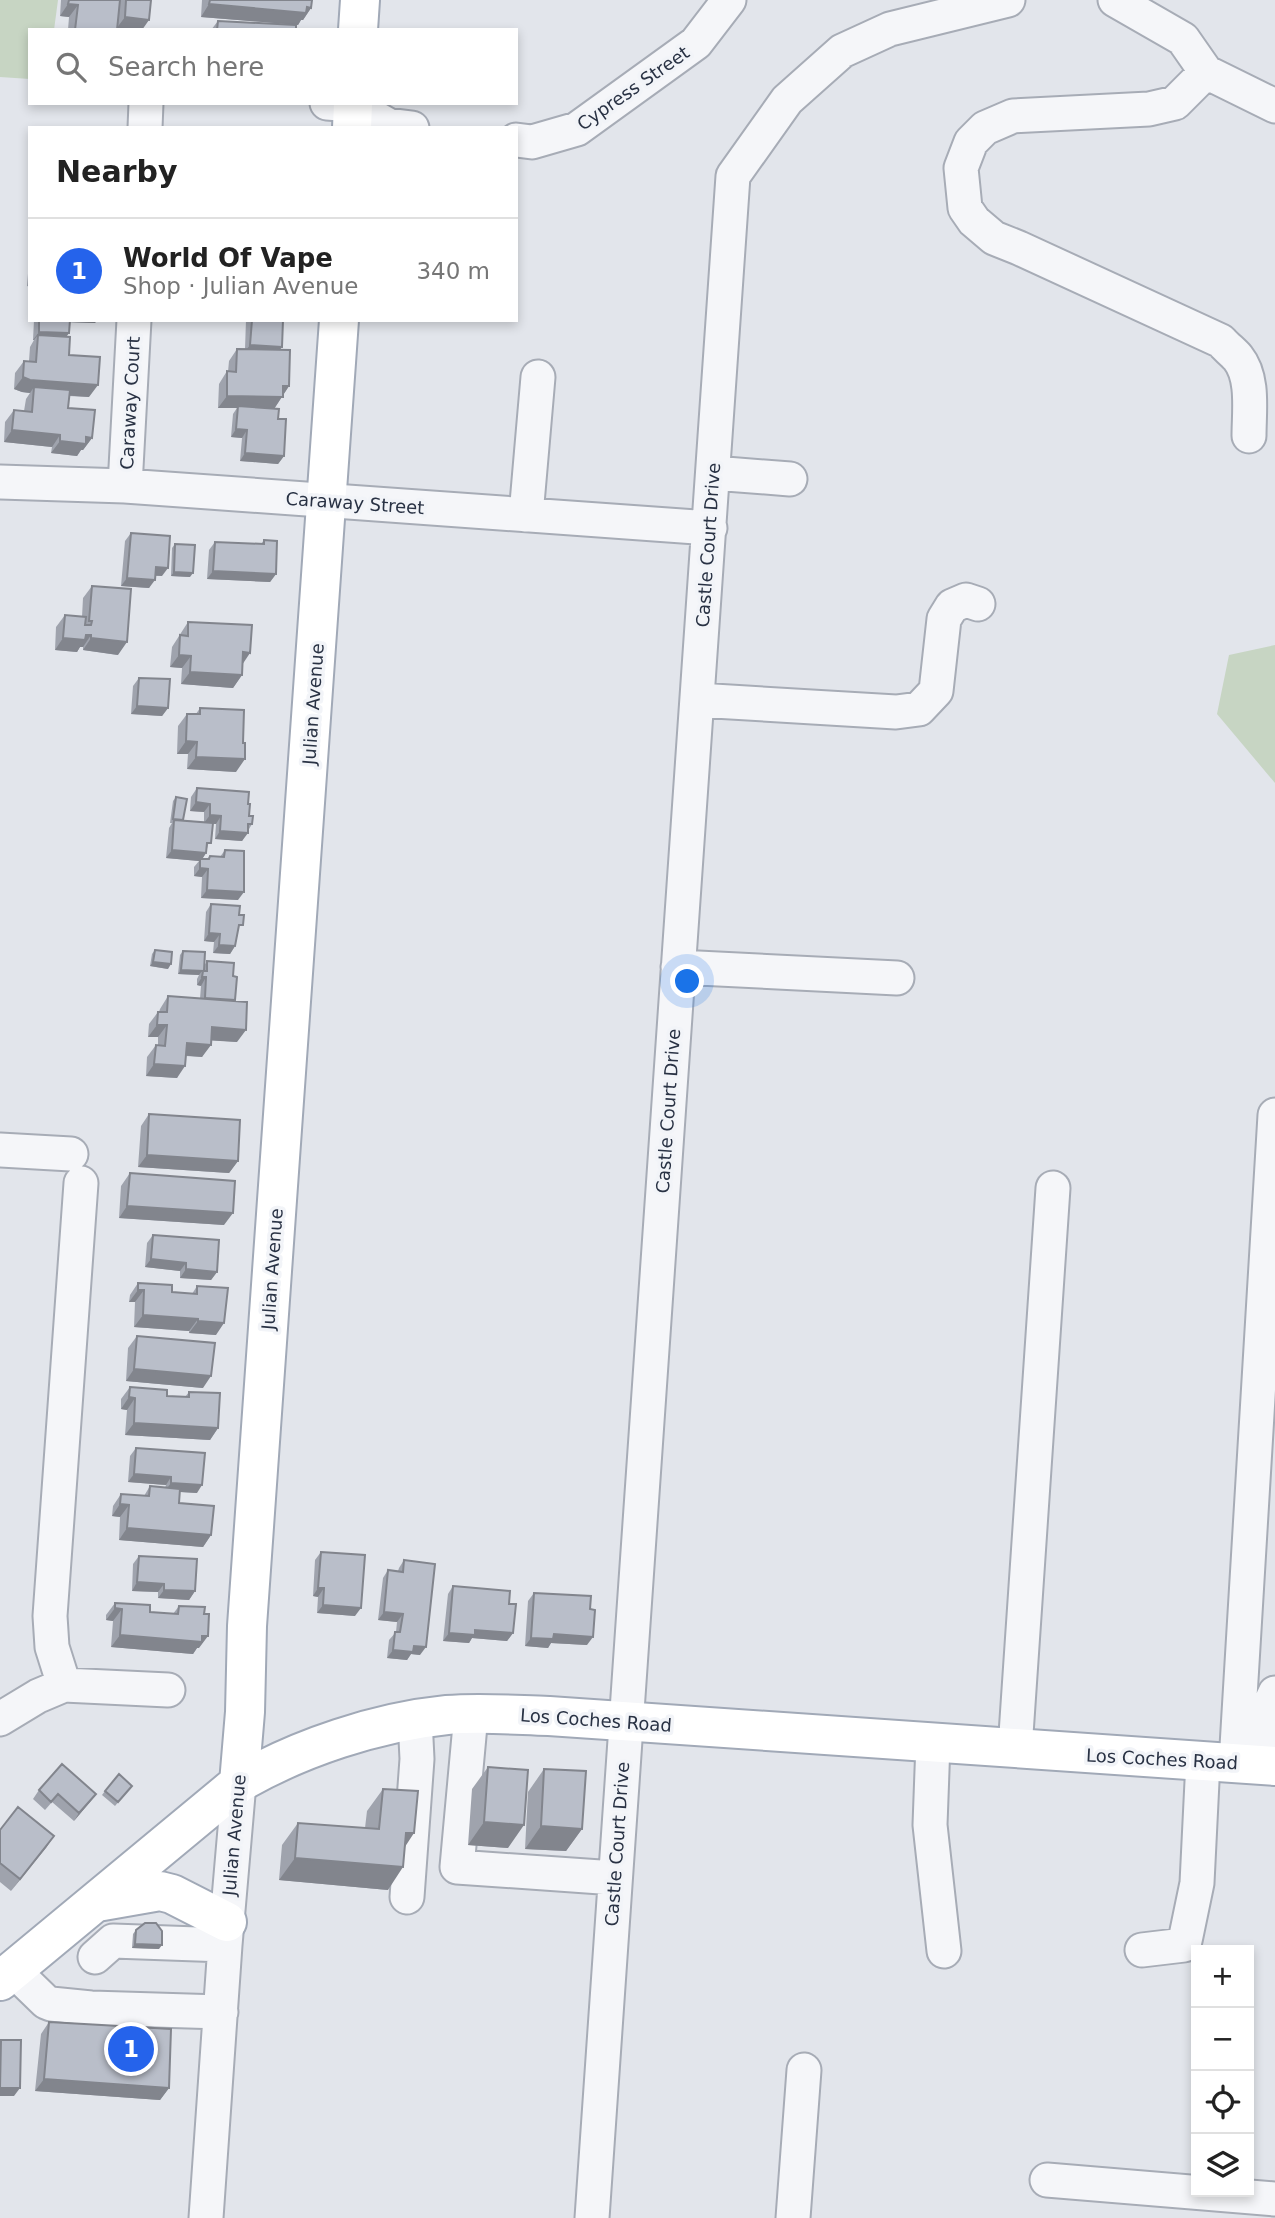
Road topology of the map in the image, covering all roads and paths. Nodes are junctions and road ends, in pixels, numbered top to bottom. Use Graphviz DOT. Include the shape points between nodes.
graph roads {
  1 [pos="360,0"];
  2 [pos="729,0"];
  3 [pos="1008,0"];
  4 [pos="1115,0"];
  5 [pos="358,28"];
  6 [pos="1206,72"];
  7 [pos="146,105"];
  8 [pos="1275,106"];
  9 [pos="346,110"];
  10 [pos="145,126"];
  11 [pos="396,126"];
  12 [pos="518,140"];
  13 [pos="134,322"];
  14 [pos="339,322"];
  15 [pos="538,377"];
  16 [pos="1249,436"];
  17 [pos="713,473"];
  18 [pos="790,479"];
  19 [pos="0,482"];
  20 [pos="125,486"];
  21 [pos="327,501"];
  22 [pos="526,515"];
  23 [pos="710,528"];
  24 [pos="978,604"];
  25 [pos="697,700"];
  26 [pos="678,967"];
  27 [pos="897,978"];
  28 [pos="1275,1115"];
  29 [pos="0,1150"];
  30 [pos="1053,1188"];
  31 [pos="64,1685"];
  32 [pos="168,1690"];
  33 [pos="1275,1693"];
  34 [pos="471,1714"];
  35 [pos="0,1719"];
  36 [pos="415,1719"];
  37 [pos="625,1721"];
  38 [pos="933,1743"];
  39 [pos="1015,1749"];
  40 [pos="1243,1764"];
  41 [pos="239,1783"];
  42 [pos="615,1878"];
  43 [pos="407,1897"];
  44 [pos="78,1914"];
  45 [pos="226,1934"];
  46 [pos="1142,1950"];
  47 [pos="944,1951"];
  48 [pos="95,1956"];
  49 [pos="6,1975"];
  50 [pos="91,2008"];
  51 [pos="222,2012"];
  52 [pos="804,2070"];
  53 [pos="1046,2180"];
  54 [pos="1275,2199"];
  55 [pos="206,2218"];
  56 [pos="592,2218"];
  57 [pos="793,2218"];
  1 -- 5 [label="main road"];
  2 -- 12 [label="street, Cypress Street" via="696,43 577,129 532,142"];
  3 -- 17 [label="street, Castle Court Drive" via="890,29 842,51 787,100 733,176"];
  4 -- 6 [label="street" via="1183,39"];
  6 -- 8 [label="street"];
  6 -- 16 [label="street" via="1175,103 1149,109 1013,116 985,128 971,142 961,168 965,208 994,239 1221,341 1245,370"];
  7 -- 10 [label="street"];
  9 -- 11 [label="street"];
  13 -- 20 [label="street, Caraway Court"];
  14 -- 21 [label="main road, Julian Avenue"];
  15 -- 22 [label="street"];
  17 -- 18 [label="street"];
  17 -- 23 [label="street, Castle Court Drive"];
  19 -- 20 [label="street, Caraway Street"];
  20 -- 21 [label="street, Caraway Street"];
  21 -- 22 [label="street, Caraway Street"];
  21 -- 41 [label="main road, Julian Avenue" via="247,1612"];
  22 -- 23 [label="street, Caraway Street"];
  23 -- 25 [label="street, Castle Court Drive"];
  24 -- 25 [label="street" via="966,600 952,606 944,619 936,691 919,709 896,712"];
  25 -- 26 [label="street, Castle Court Drive"];
  26 -- 27 [label="street"];
  26 -- 37 [label="street, Castle Court Drive"];
  28 -- 40 [label="street"];
  29 -- 31 [label="street" via="76,1169 50,1616 51,1647"];
  30 -- 39 [label="street"];
  31 -- 32 [label="street"];
  31 -- 35 [label="street"];
  33 -- 40 [label="street"];
  34 -- 36 [label="main road, Los Coches Road"];
  34 -- 37 [label="main road, Los Coches Road"];
  34 -- 42 [label="street" via="457,1867"];
  36 -- 41 [label="main road, Los Coches Road" via="305,1751"];
  36 -- 43 [label="street" via="417,1759"];
  37 -- 38 [label="main road, Los Coches Road"];
  37 -- 42 [label="street, Castle Court Drive"];
  38 -- 39 [label="main road, Los Coches Road"];
  38 -- 47 [label="street" via="930,1825"];
  39 -- 40 [label="main road, Los Coches Road"];
  40 -- 46 [label="street" via="1197,1883 1184,1945"];
  41 -- 44 [label="main road, Los Coches Road"];
  41 -- 45 [label="street, Julian Avenue"];
  42 -- 56 [label="street, Castle Court Drive"];
  44 -- 45 [label="main road" via="160,1891"];
  44 -- 48 [label="street"];
  44 -- 49 [label="main road, Los Coches Road"];
  45 -- 48 [label="street" via="113,1941"];
  45 -- 51 [label="street, Julian Avenue"];
  48 -- 50 [label="street"];
  49 -- 50 [label="street" via="46,2002"];
  50 -- 51 [label="street"];
  51 -- 55 [label="street, Julian Avenue"];
  52 -- 57 [label="street"];
  53 -- 54 [label="street"];
}
